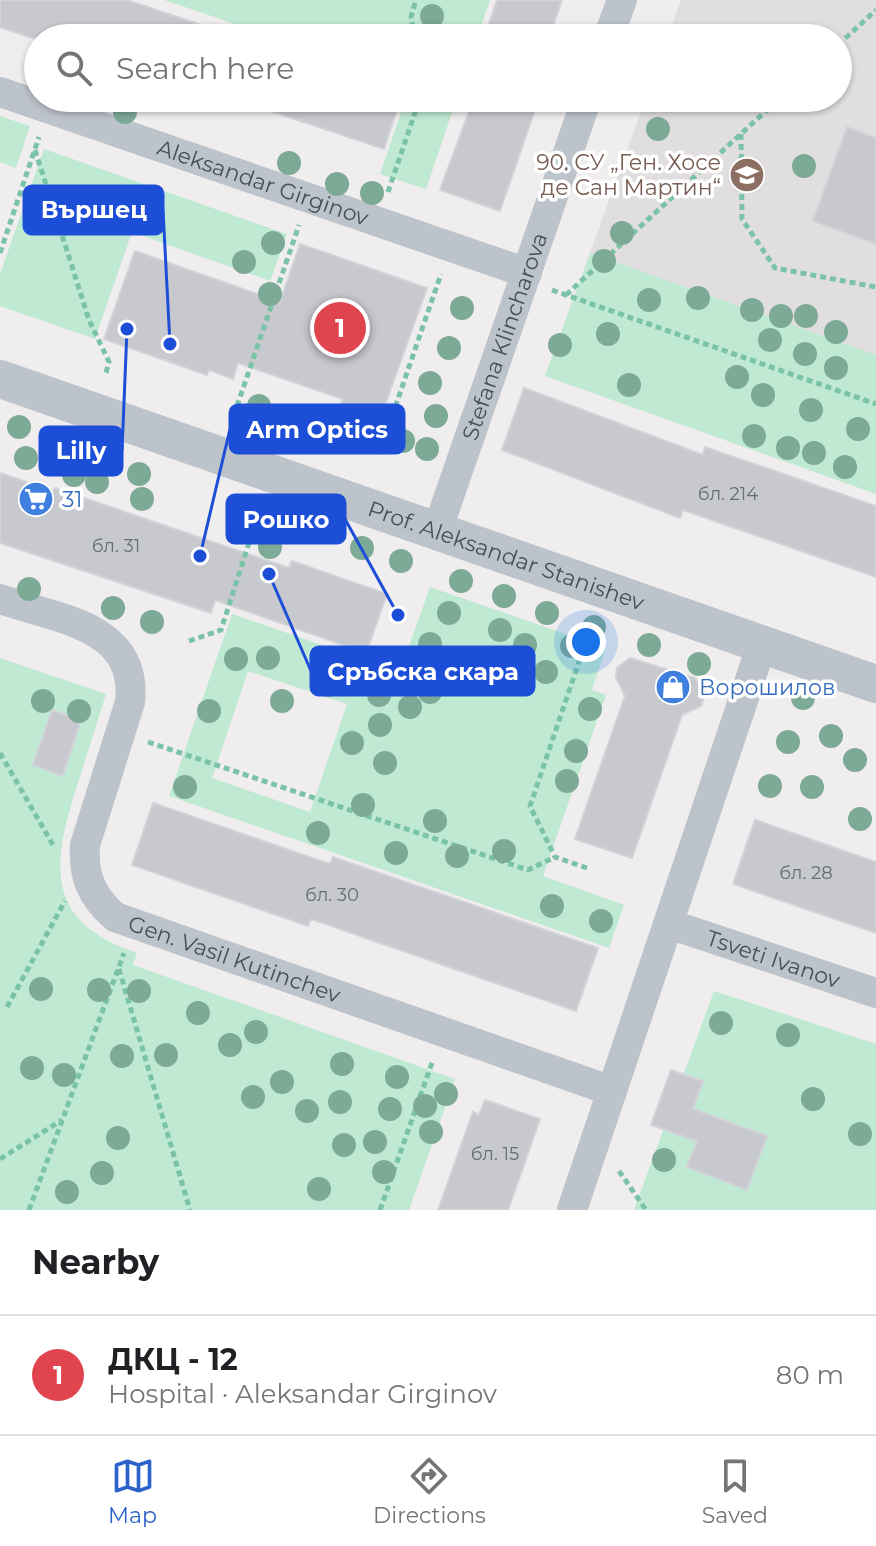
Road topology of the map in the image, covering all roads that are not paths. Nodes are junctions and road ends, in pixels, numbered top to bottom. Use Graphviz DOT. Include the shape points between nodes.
graph roads {
  1 [pos="622,0"];
  2 [pos="613,24"];
  3 [pos="0,92"];
  4 [pos="24,100"];
  5 [pos="61,112"];
  6 [pos="582,112"];
  7 [pos="526,277"];
  8 [pos="0,379"];
  9 [pos="437,531"];
  10 [pos="0,599"];
  11 [pos="762,644"];
  12 [pos="876,684"];
  13 [pos="669,924"];
  14 [pos="876,993"];
  15 [pos="612,1091"];
  16 [pos="572,1210"];
  1 -- 2 [label="street"];
  3 -- 4 [label="street, Aleksandar Girginov"];
  5 -- 7 [label="street, Aleksandar Girginov"];
  6 -- 7 [label="street, Stefana Klincharova"];
  7 -- 9 [label="street, Stefana Klincharova"];
  8 -- 9 [label="street, Prof. Aleksandar Stanishev"];
  9 -- 11 [label="street, Prof. Aleksandar Stanishev"];
  10 -- 15 [label="street, Gen. Vasil Kutinchev" via="101,634 127,663 132,682 85,845 89,885 107,910 134,926"];
  11 -- 12 [label="street, Prof. Aleksandar Stanishev"];
  11 -- 13 [label="street"];
  13 -- 14 [label="street, Tsveti Ivanov"];
  13 -- 15 [label="street"];
  15 -- 16 [label="street"];
}
